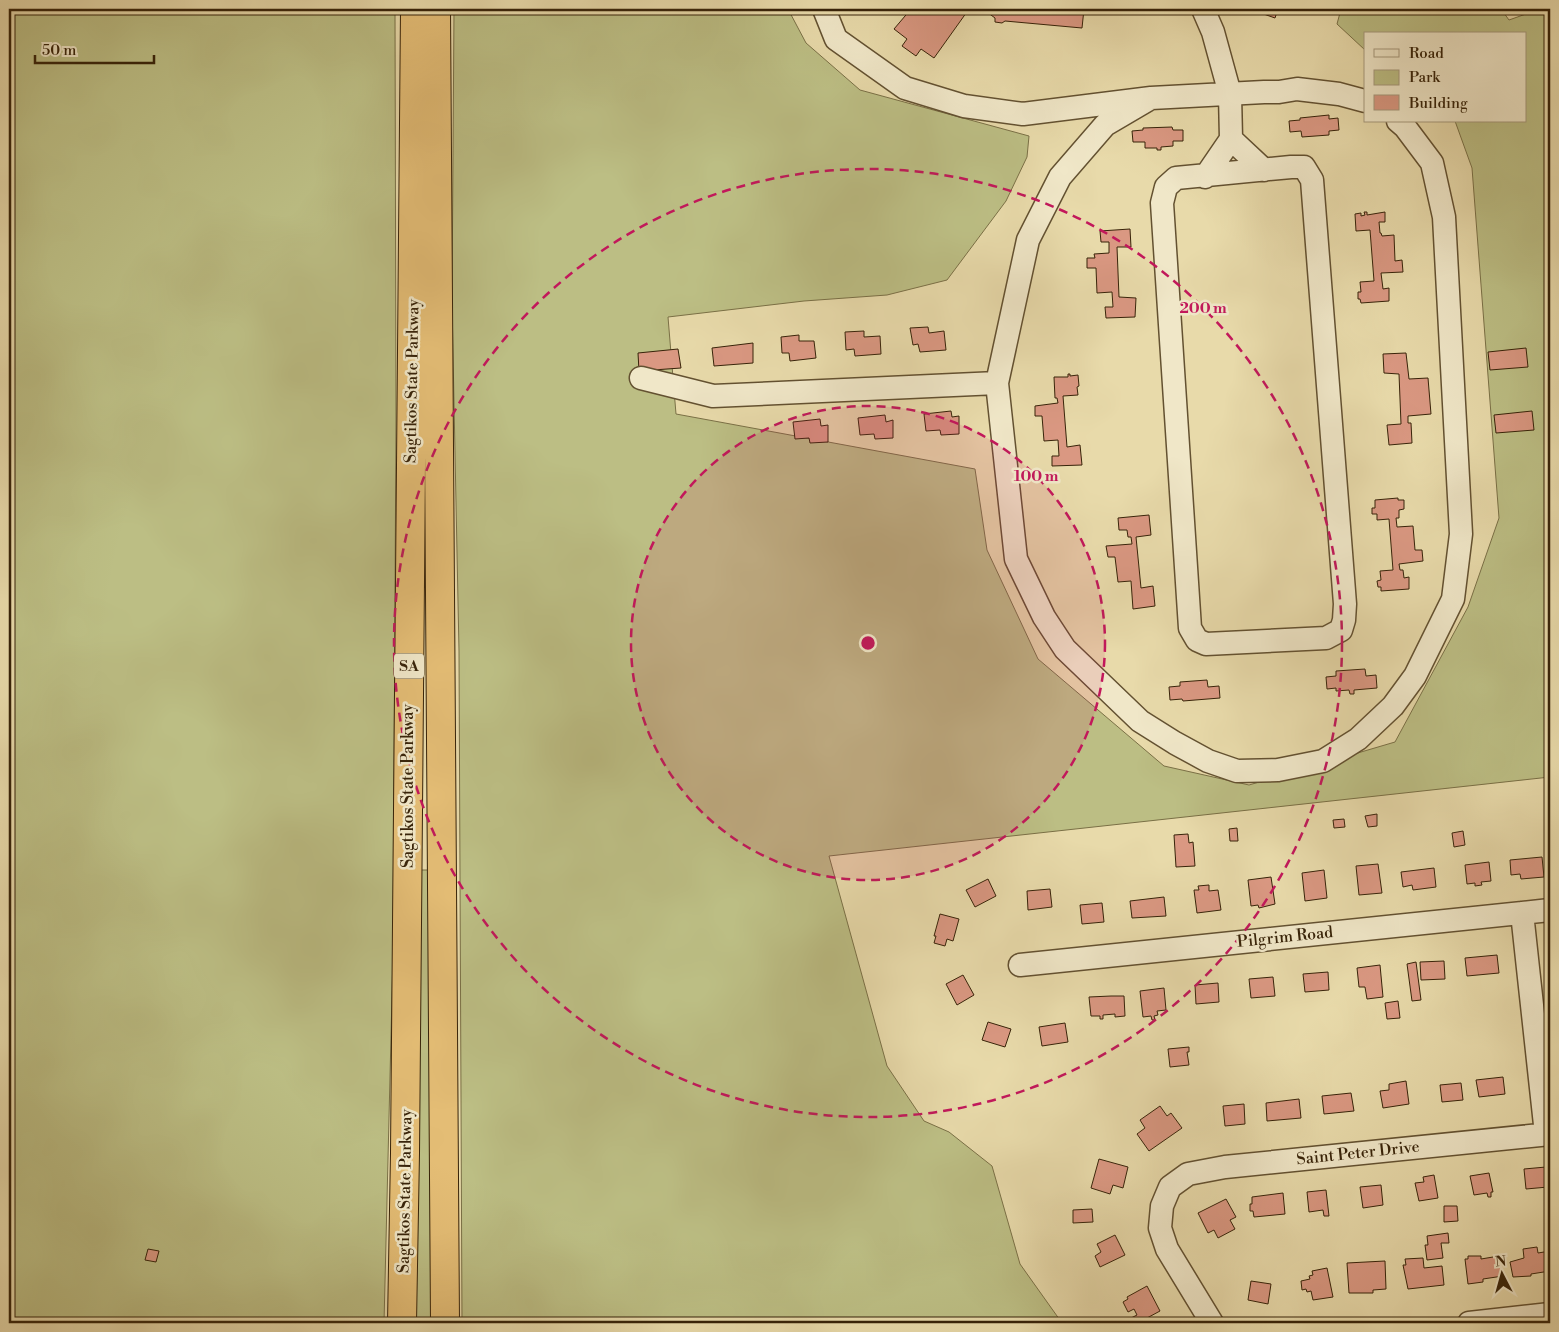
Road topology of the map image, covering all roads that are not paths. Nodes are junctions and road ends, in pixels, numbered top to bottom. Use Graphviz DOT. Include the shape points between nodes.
graph roads {
  1 [pos="415,9"];
  2 [pos="436,9"];
  3 [pos="824,9"];
  4 [pos="1203,9"];
  5 [pos="1230,94"];
  6 [pos="1151,98"];
  7 [pos="1364,101"];
  8 [pos="1399,122"];
  9 [pos="1231,139"];
  10 [pos="1264,170"];
  11 [pos="1204,176"];
  12 [pos="641,378"];
  13 [pos="997,383"];
  14 [pos="1550,910"];
  15 [pos="1522,913"];
  16 [pos="1020,965"];
  17 [pos="1548,1134"];
  18 [pos="1550,1314"];
  19 [pos="402,1323"];
  20 [pos="445,1323"];
  21 [pos="1212,1323"];
  22 [pos="1469,1323"];
  1 -- 19 [label="highway, Sagtikos State Parkway / SA"];
  2 -- 20 [label="highway, Sagtikos State Parkway / SA"];
  3 -- 6 [label="street" via="836,39 905,88 964,106 1023,114"];
  4 -- 5 [label="street" via="1213,32"];
  5 -- 6 [label="street"];
  5 -- 7 [label="street" via="1297,88"];
  5 -- 9 [label="street"];
  6 -- 13 [label="street" via="1105,125 1060,177 1028,240"];
  8 -- 13 [label="street" via="1432,163 1444,217 1461,534 1453,599 1415,676 1393,706 1358,738 1323,761 1278,770 1237,771 1200,756 1140,721 1065,648 1044,617 1016,559"];
  9 -- 10 [label="street"];
  9 -- 11 [label="street"];
  10 -- 11 [label="street"];
  10 -- 11 [label="street" via="1304,167 1312,180 1345,604 1341,630 1326,638 1206,644 1197,640 1190,628 1162,203 1166,188 1176,178"];
  12 -- 13 [label="street" via="714,396"];
  14 -- 15 [label="street, Pilgrim Road"];
  15 -- 16 [label="street, Pilgrim Road"];
  15 -- 17 [label="street"];
  17 -- 21 [label="street, Saint Peter Drive" via="1225,1166 1188,1174 1170,1187 1162,1206 1160,1228 1167,1249"];
  18 -- 22 [label="street"];
}
